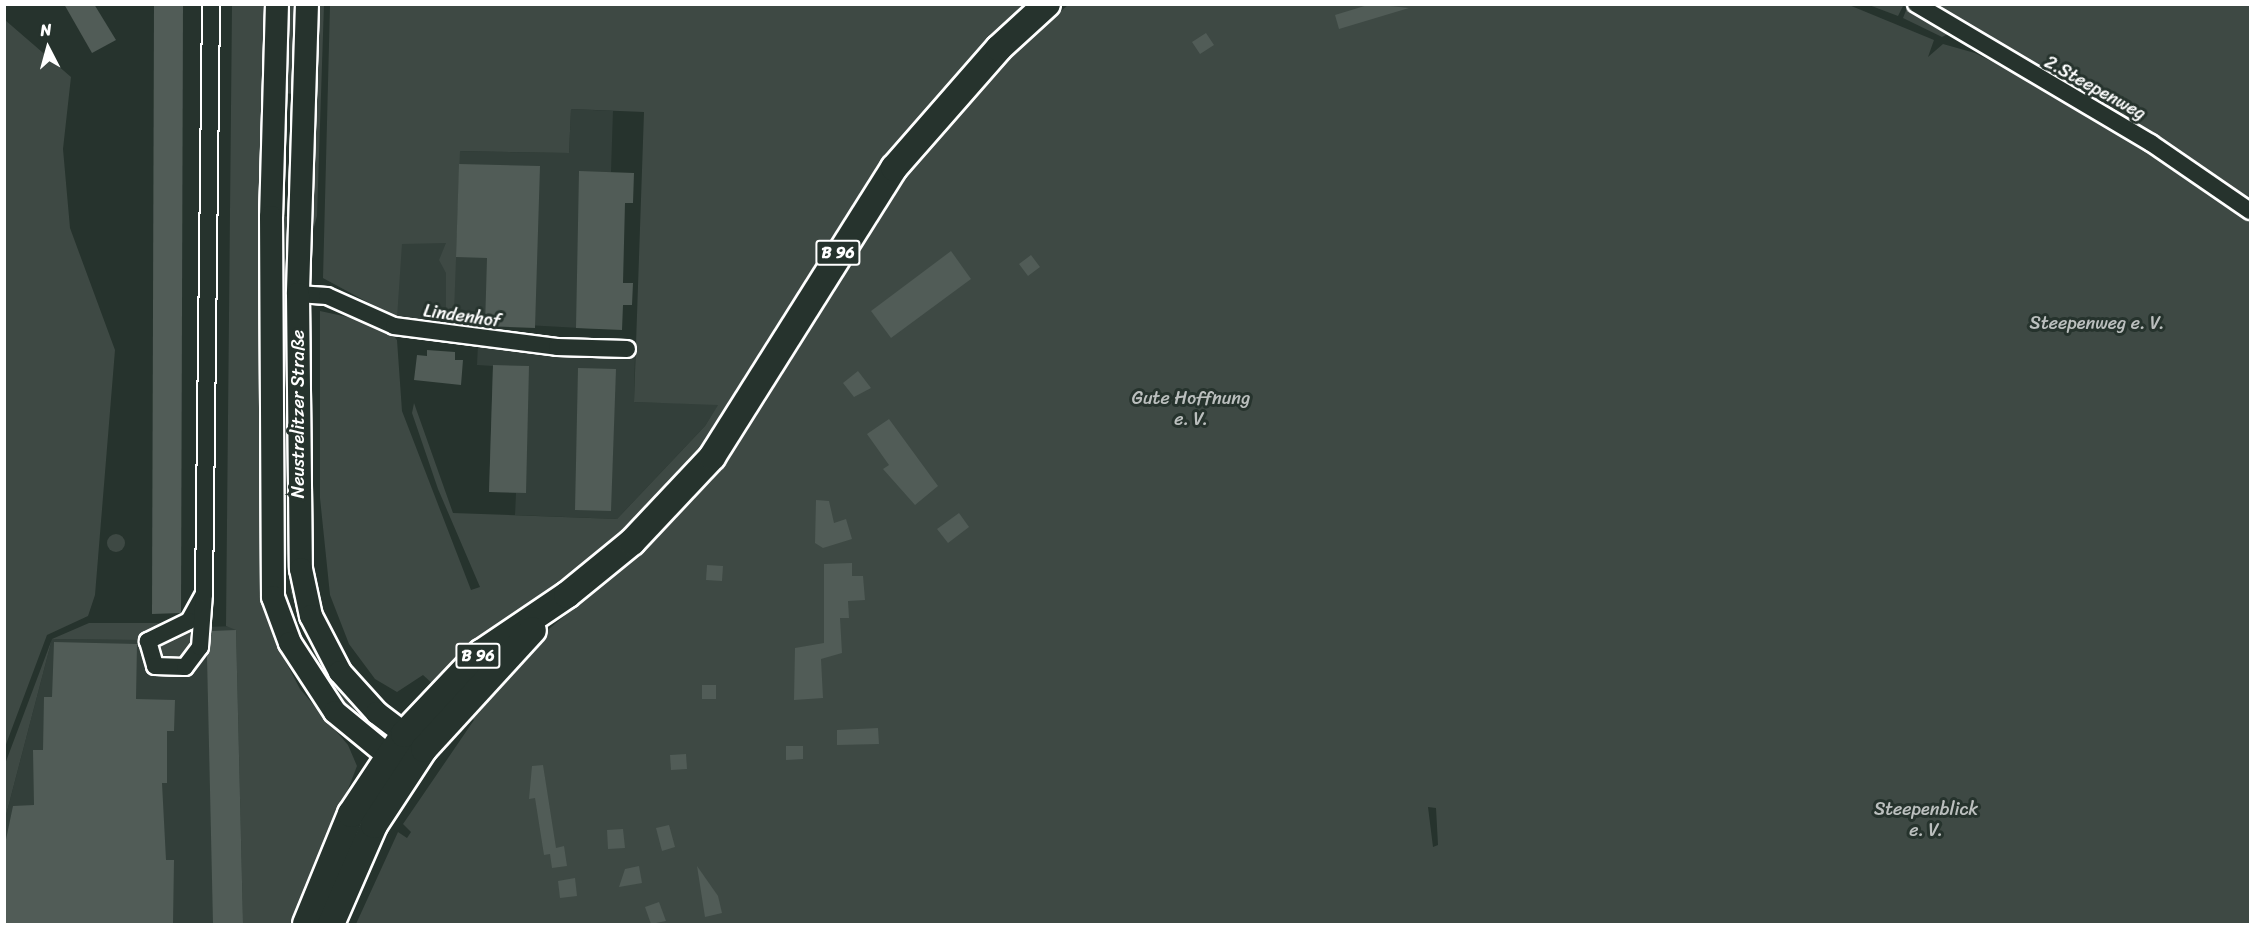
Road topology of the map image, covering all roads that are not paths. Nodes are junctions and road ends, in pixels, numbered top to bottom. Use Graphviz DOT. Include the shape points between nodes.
graph roads {
  1 [pos="211,4"];
  2 [pos="277,4"];
  3 [pos="307,4"];
  4 [pos="1047,4"];
  5 [pos="1917,4"];
  6 [pos="2250,211"];
  7 [pos="298,294"];
  8 [pos="627,350"];
  9 [pos="204,594"];
  10 [pos="414,741"];
  11 [pos="388,757"];
  12 [pos="408,772"];
  13 [pos="306,924"];
  14 [pos="332,924"];
  1 -- 9 [label="street"];
  2 -- 11 [label="main road, Neustrelitzer Straße" via="271,217 273,597 312,682 335,712"];
  3 -- 7 [label="main road, Neustrelitzer Straße"];
  4 -- 10 [label="main road, B 96" via="999,48 894,168 712,457 632,542 567,595"];
  5 -- 6 [label="street, 2.Steepenweg" via="2151,142"];
  7 -- 8 [label="street, Lindenhof" via="327,296 394,326 557,347"];
  7 -- 10 [label="main road, Neustrelitzer Straße" via="297,498 306,597 340,672"];
  9 -- 9 [label="street" via="195,655 185,667 155,666 148,641 189,621"];
  10 -- 11 [label="main road, B 96"];
  10 -- 12 [label="main road, B 96"];
  11 -- 12 [label="main road, Neustrelitzer Straße"];
  11 -- 13 [label="main road, B 96" via="351,814"];
  12 -- 14 [label="main road, B 96" via="352,868"];
}
